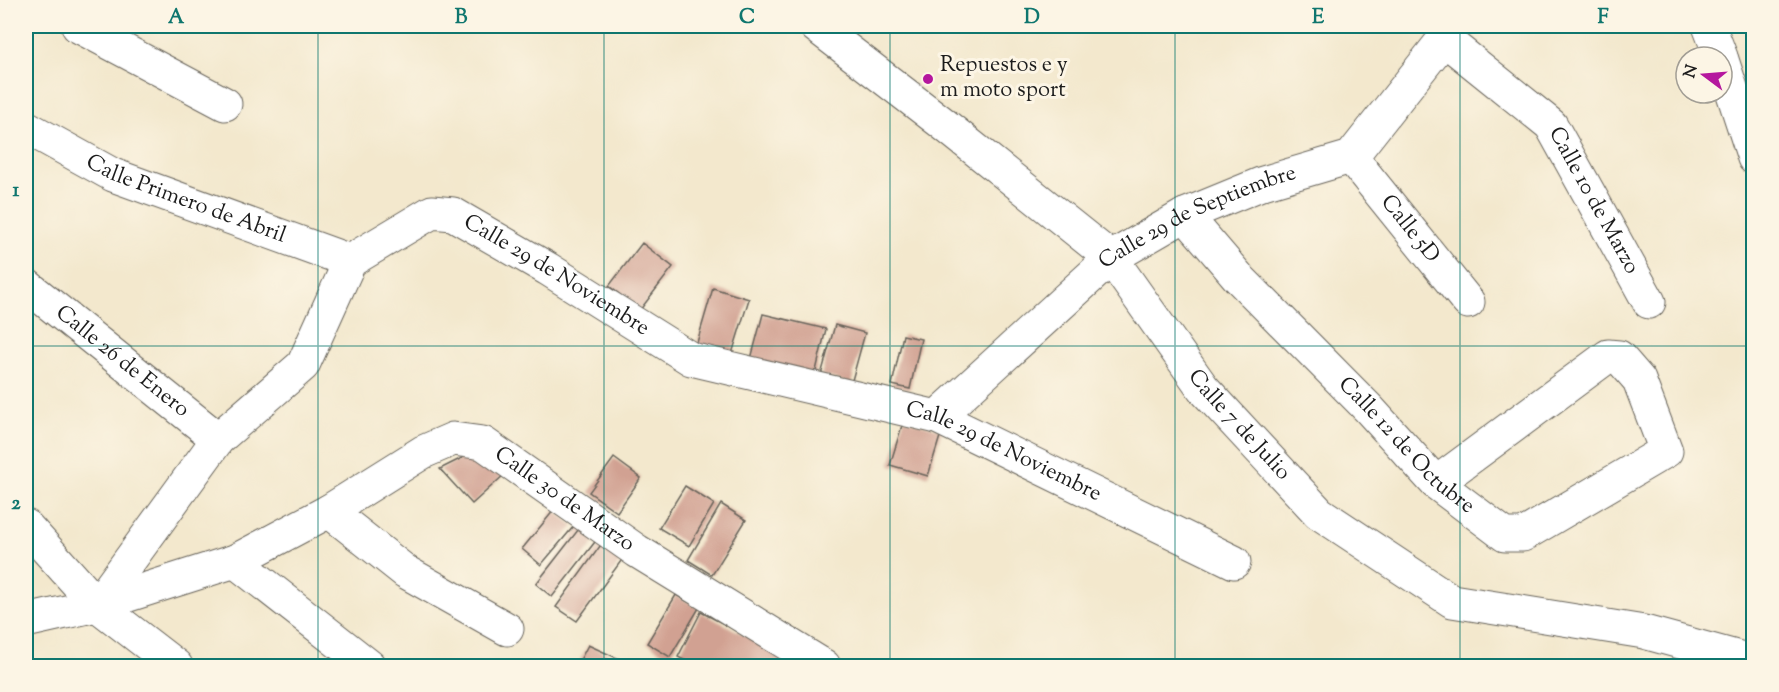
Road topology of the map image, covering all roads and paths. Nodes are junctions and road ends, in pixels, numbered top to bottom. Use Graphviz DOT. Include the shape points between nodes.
graph roads {
  1 [pos="78,26"];
  2 [pos="816,26"];
  3 [pos="1708,26"];
  4 [pos="1447,32"];
  5 [pos="1716,45"];
  6 [pos="1734,97"];
  7 [pos="225,104"];
  8 [pos="26,128"];
  9 [pos="1351,157"];
  10 [pos="1754,158"];
  11 [pos="1185,215"];
  12 [pos="1111,258"];
  13 [pos="350,261"];
  14 [pos="26,285"];
  15 [pos="1468,302"];
  16 [pos="1650,302"];
  17 [pos="937,417"];
  18 [pos="218,439"];
  19 [pos="1436,483"];
  20 [pos="330,511"];
  21 [pos="26,526"];
  22 [pos="235,561"];
  23 [pos="1234,562"];
  24 [pos="97,605"];
  25 [pos="26,621"];
  26 [pos="507,629"];
  27 [pos="1754,662"];
  28 [pos="176,666"];
  29 [pos="369,666"];
  30 [pos="824,666"];
  1 -- 7 [label="street"];
  2 -- 12 [label="street, Calle 7 de Julio"];
  3 -- 5 [label="street"];
  4 -- 9 [label="street"];
  4 -- 16 [label="street, Calle 10 de Marzo" via="1551,125"];
  6 -- 10 [label="street"];
  8 -- 13 [label="street, Calle Primero de Abril" via="113,175"];
  9 -- 11 [label="street, Calle 29 de Septiembre" via="1263,183"];
  9 -- 15 [label="street, Calle 5D"];
  11 -- 12 [label="street, Calle 29 de Septiembre"];
  11 -- 19 [label="street, Calle 12 de Octubre" via="1239,278"];
  12 -- 17 [label="street, Calle 29 de Septiembre"];
  12 -- 27 [label="street, Calle 7 de Julio" via="1203,388 1319,513 1452,601 1644,632"];
  13 -- 17 [label="street, Calle 29 de Noviembre" via="432,212 453,214 691,359"];
  13 -- 18 [label="street" via="303,365"];
  14 -- 18 [label="street, Calle 26 de Enero"];
  17 -- 23 [label="street, Calle 29 de Noviembre"];
  18 -- 24 [label="street"];
  19 -- 19 [label="street, Calle 12 de Octubre" via="1505,535 1523,535 1666,451 1639,380 1619,357 1608,356"];
  20 -- 22 [label="street, Calle 30 de Marzo"];
  20 -- 26 [label="street" via="406,572"];
  20 -- 30 [label="street, Calle 30 de Marzo" via="423,452 453,439 483,443 637,551"];
  21 -- 24 [label="street"];
  22 -- 24 [label="street, Calle 30 de Marzo"];
  22 -- 29 [label="street"];
  24 -- 25 [label="street"];
  24 -- 28 [label="street"];
}
